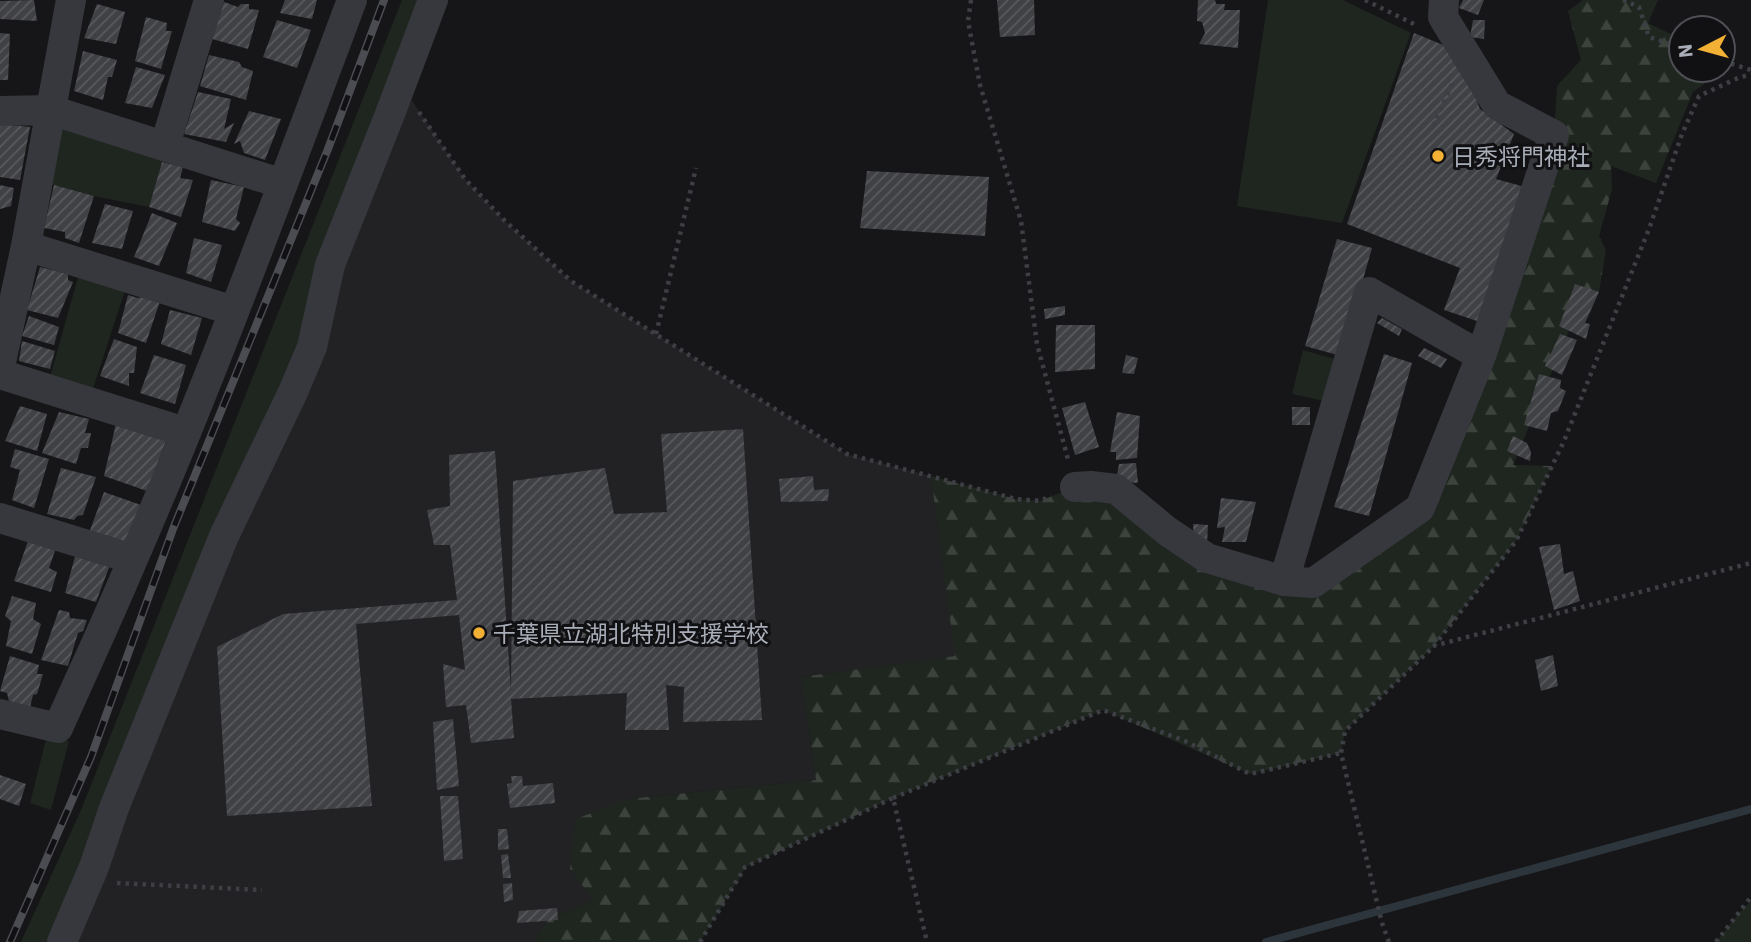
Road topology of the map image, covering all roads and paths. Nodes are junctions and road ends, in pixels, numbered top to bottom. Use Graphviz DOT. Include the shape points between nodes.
graph roads {
  1 [pos="71,0"];
  2 [pos="209,0"];
  3 [pos="352,0"];
  4 [pos="433,0"];
  5 [pos="971,0"];
  6 [pos="1365,0"];
  7 [pos="1444,0"];
  8 [pos="1623,0"];
  9 [pos="1667,43"];
  10 [pos="1462,50"];
  11 [pos="1751,72"];
  12 [pos="401,84"];
  13 [pos="51,110"];
  14 [pos="0,111"];
  15 [pos="1433,126"];
  16 [pos="165,145"];
  17 [pos="696,168"];
  18 [pos="283,184"];
  19 [pos="26,246"];
  20 [pos="234,310"];
  21 [pos="6,314"];
  22 [pos="656,334"];
  23 [pos="1481,356"];
  24 [pos="0,367"];
  25 [pos="0,374"];
  26 [pos="186,432"];
  27 [pos="1075,487"];
  28 [pos="0,518"];
  29 [pos="133,559"];
  30 [pos="1751,563"];
  31 [pos="1284,581"];
  32 [pos="1433,647"];
  33 [pos="0,713"];
  34 [pos="1341,753"];
  35 [pos="894,798"];
  36 [pos="88,881"];
  37 [pos="262,890"];
  38 [pos="1751,897"];
  39 [pos="62,942"];
  40 [pos="700,942"];
  41 [pos="927,942"];
  42 [pos="1389,942"];
  43 [pos="1716,942"];
  1 -- 13 [label="street"];
  2 -- 16 [label="street"];
  3 -- 18 [label="street"];
  4 -- 12 [label="street"];
  5 -- 27 [label="path" via="968,21 980,85 1021,221 1037,344"];
  6 -- 10 [label="path"];
  7 -- 10 [label="street" via="1443,17"];
  8 -- 9 [label="path" via="1639,6 1649,37"];
  10 -- 15 [label="path"];
  10 -- 23 [label="street" via="1497,105 1554,135"];
  11 -- 32 [label="path" via="1699,96 1564,441 1516,541"];
  12 -- 22 [label="path" via="465,178 504,220 571,281"];
  12 -- 36 [label="street" via="330,265 312,347 223,536"];
  13 -- 14 [label="street"];
  13 -- 16 [label="street"];
  13 -- 19 [label="street"];
  16 -- 18 [label="street"];
  17 -- 22 [label="path"];
  18 -- 20 [label="street"];
  19 -- 20 [label="street"];
  19 -- 21 [label="street"];
  20 -- 26 [label="street"];
  21 -- 24 [label="street"];
  22 -- 27 [label="path" via="847,454 1016,499 1040,501"];
  23 -- 31 [label="street" via="1420,508 1313,583"];
  23 -- 31 [label="street" via="1369,292"];
  25 -- 26 [label="street"];
  26 -- 29 [label="street"];
  27 -- 31 [label="street" via="1116,489 1207,558"];
  28 -- 29 [label="street"];
  29 -- 33 [label="street" via="58,728"];
  30 -- 32 [label="path"];
  32 -- 34 [label="path" via="1345,731"];
  34 -- 35 [label="path" via="1250,774 1185,741 1103,710"];
  34 -- 42 [label="path"];
  35 -- 40 [label="path" via="746,867"];
  35 -- 41 [label="path"];
  36 -- 37 [label="path"];
  36 -- 39 [label="street"];
  38 -- 43 [label="path"];
}
